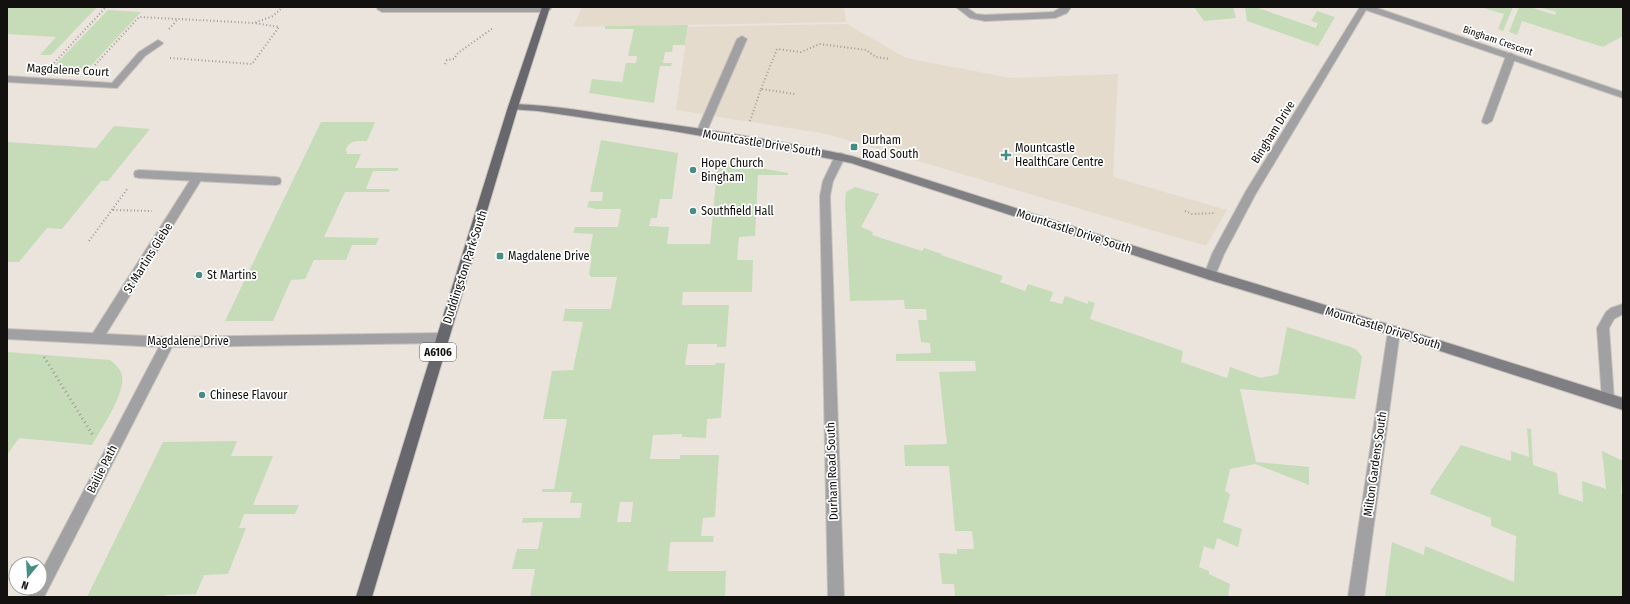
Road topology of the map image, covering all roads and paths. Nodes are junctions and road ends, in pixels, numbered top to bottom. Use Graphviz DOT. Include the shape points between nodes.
graph roads {
  1 [pos="106,7"];
  2 [pos="283,7"];
  3 [pos="960,7"];
  4 [pos="1067,7"];
  5 [pos="1365,7"];
  6 [pos="546,8"];
  7 [pos="382,9"];
  8 [pos="518,9"];
  9 [pos="178,19"];
  10 [pos="254,23"];
  11 [pos="742,39"];
  12 [pos="158,43"];
  13 [pos="1511,56"];
  14 [pos="164,58"];
  15 [pos="890,59"];
  16 [pos="445,64"];
  17 [pos="7,79"];
  18 [pos="37,81"];
  19 [pos="79,84"];
  20 [pos="761,89"];
  21 [pos="796,94"];
  22 [pos="1623,95"];
  23 [pos="513,107"];
  24 [pos="1487,121"];
  25 [pos="748,125"];
  26 [pos="700,133"];
  27 [pos="840,157"];
  28 [pos="139,174"];
  29 [pos="198,177"];
  30 [pos="276,181"];
  31 [pos="112,210"];
  32 [pos="1185,211"];
  33 [pos="176,212"];
  34 [pos="1235,220"];
  35 [pos="89,240"];
  36 [pos="1210,275"];
  37 [pos="1623,309"];
  38 [pos="1394,331"];
  39 [pos="7,334"];
  40 [pos="56,337"];
  41 [pos="97,338"];
  42 [pos="442,338"];
  43 [pos="168,342"];
  44 [pos="1608,399"];
  45 [pos="1623,404"];
  46 [pos="117,440"];
  47 [pos="36,597"];
  48 [pos="364,597"];
  49 [pos="836,597"];
  50 [pos="1356,597"];
  1 -- 18 [label="path"];
  2 -- 10 [label="path" via="273,16"];
  3 -- 4 [label="street" via="973,16 985,18 1055,15"];
  5 -- 13 [label="street, Bingham Crescent"];
  5 -- 34 [label="street, Bingham Drive"];
  6 -- 8 [label="street"];
  6 -- 23 [label="main road, Duddingston Park South / A6106"];
  7 -- 8 [label="street"];
  8 -- 16 [label="path" via="508,21 498,24"];
  9 -- 10 [label="path"];
  9 -- 12 [label="path"];
  9 -- 19 [label="path" via="139,17"];
  10 -- 14 [label="path" via="279,27 252,64"];
  11 -- 26 [label="street"];
  12 -- 19 [label="street, Magdalene Court" via="142,54 114,86"];
  13 -- 22 [label="street, Bingham Crescent"];
  13 -- 24 [label="street"];
  15 -- 20 [label="path" via="876,57 866,50 820,44 802,52 777,49"];
  17 -- 18 [label="street, Magdalene Court"];
  18 -- 19 [label="street, Magdalene Court"];
  20 -- 21 [label="path"];
  20 -- 25 [label="path"];
  23 -- 26 [label="street, Mountcastle Drive South" via="538,108"];
  23 -- 42 [label="main road, Duddingston Park South / A6106"];
  26 -- 27 [label="street, Mountcastle Drive South"];
  27 -- 36 [label="street, Mountcastle Drive South"];
  27 -- 49 [label="street, Durham Road South" via="828,181 825,196"];
  28 -- 29 [label="street"];
  28 -- 31 [label="path"];
  29 -- 30 [label="street"];
  29 -- 33 [label="street, St Martins Glebe"];
  31 -- 33 [label="path"];
  31 -- 35 [label="path"];
  32 -- 34 [label="path" via="1192,214 1216,212"];
  33 -- 41 [label="street, St Martins Glebe"];
  34 -- 36 [label="street, Bingham Drive"];
  36 -- 38 [label="street, Mountcastle Drive South"];
  37 -- 44 [label="street" via="1610,314 1602,328"];
  38 -- 44 [label="street, Mountcastle Drive South"];
  38 -- 50 [label="street, Milton Gardens South"];
  39 -- 40 [label="street, Magdalene Drive"];
  40 -- 41 [label="street, Magdalene Drive"];
  40 -- 46 [label="path" via="42,355 95,440"];
  41 -- 43 [label="street, Magdalene Drive"];
  42 -- 43 [label="street, Magdalene Drive"];
  42 -- 48 [label="main road, Duddingston Park South / A6106"];
  43 -- 46 [label="street, Bailie Path"];
  44 -- 45 [label="street, Mountcastle Drive South"];
  46 -- 47 [label="street, Bailie Path"];
}
